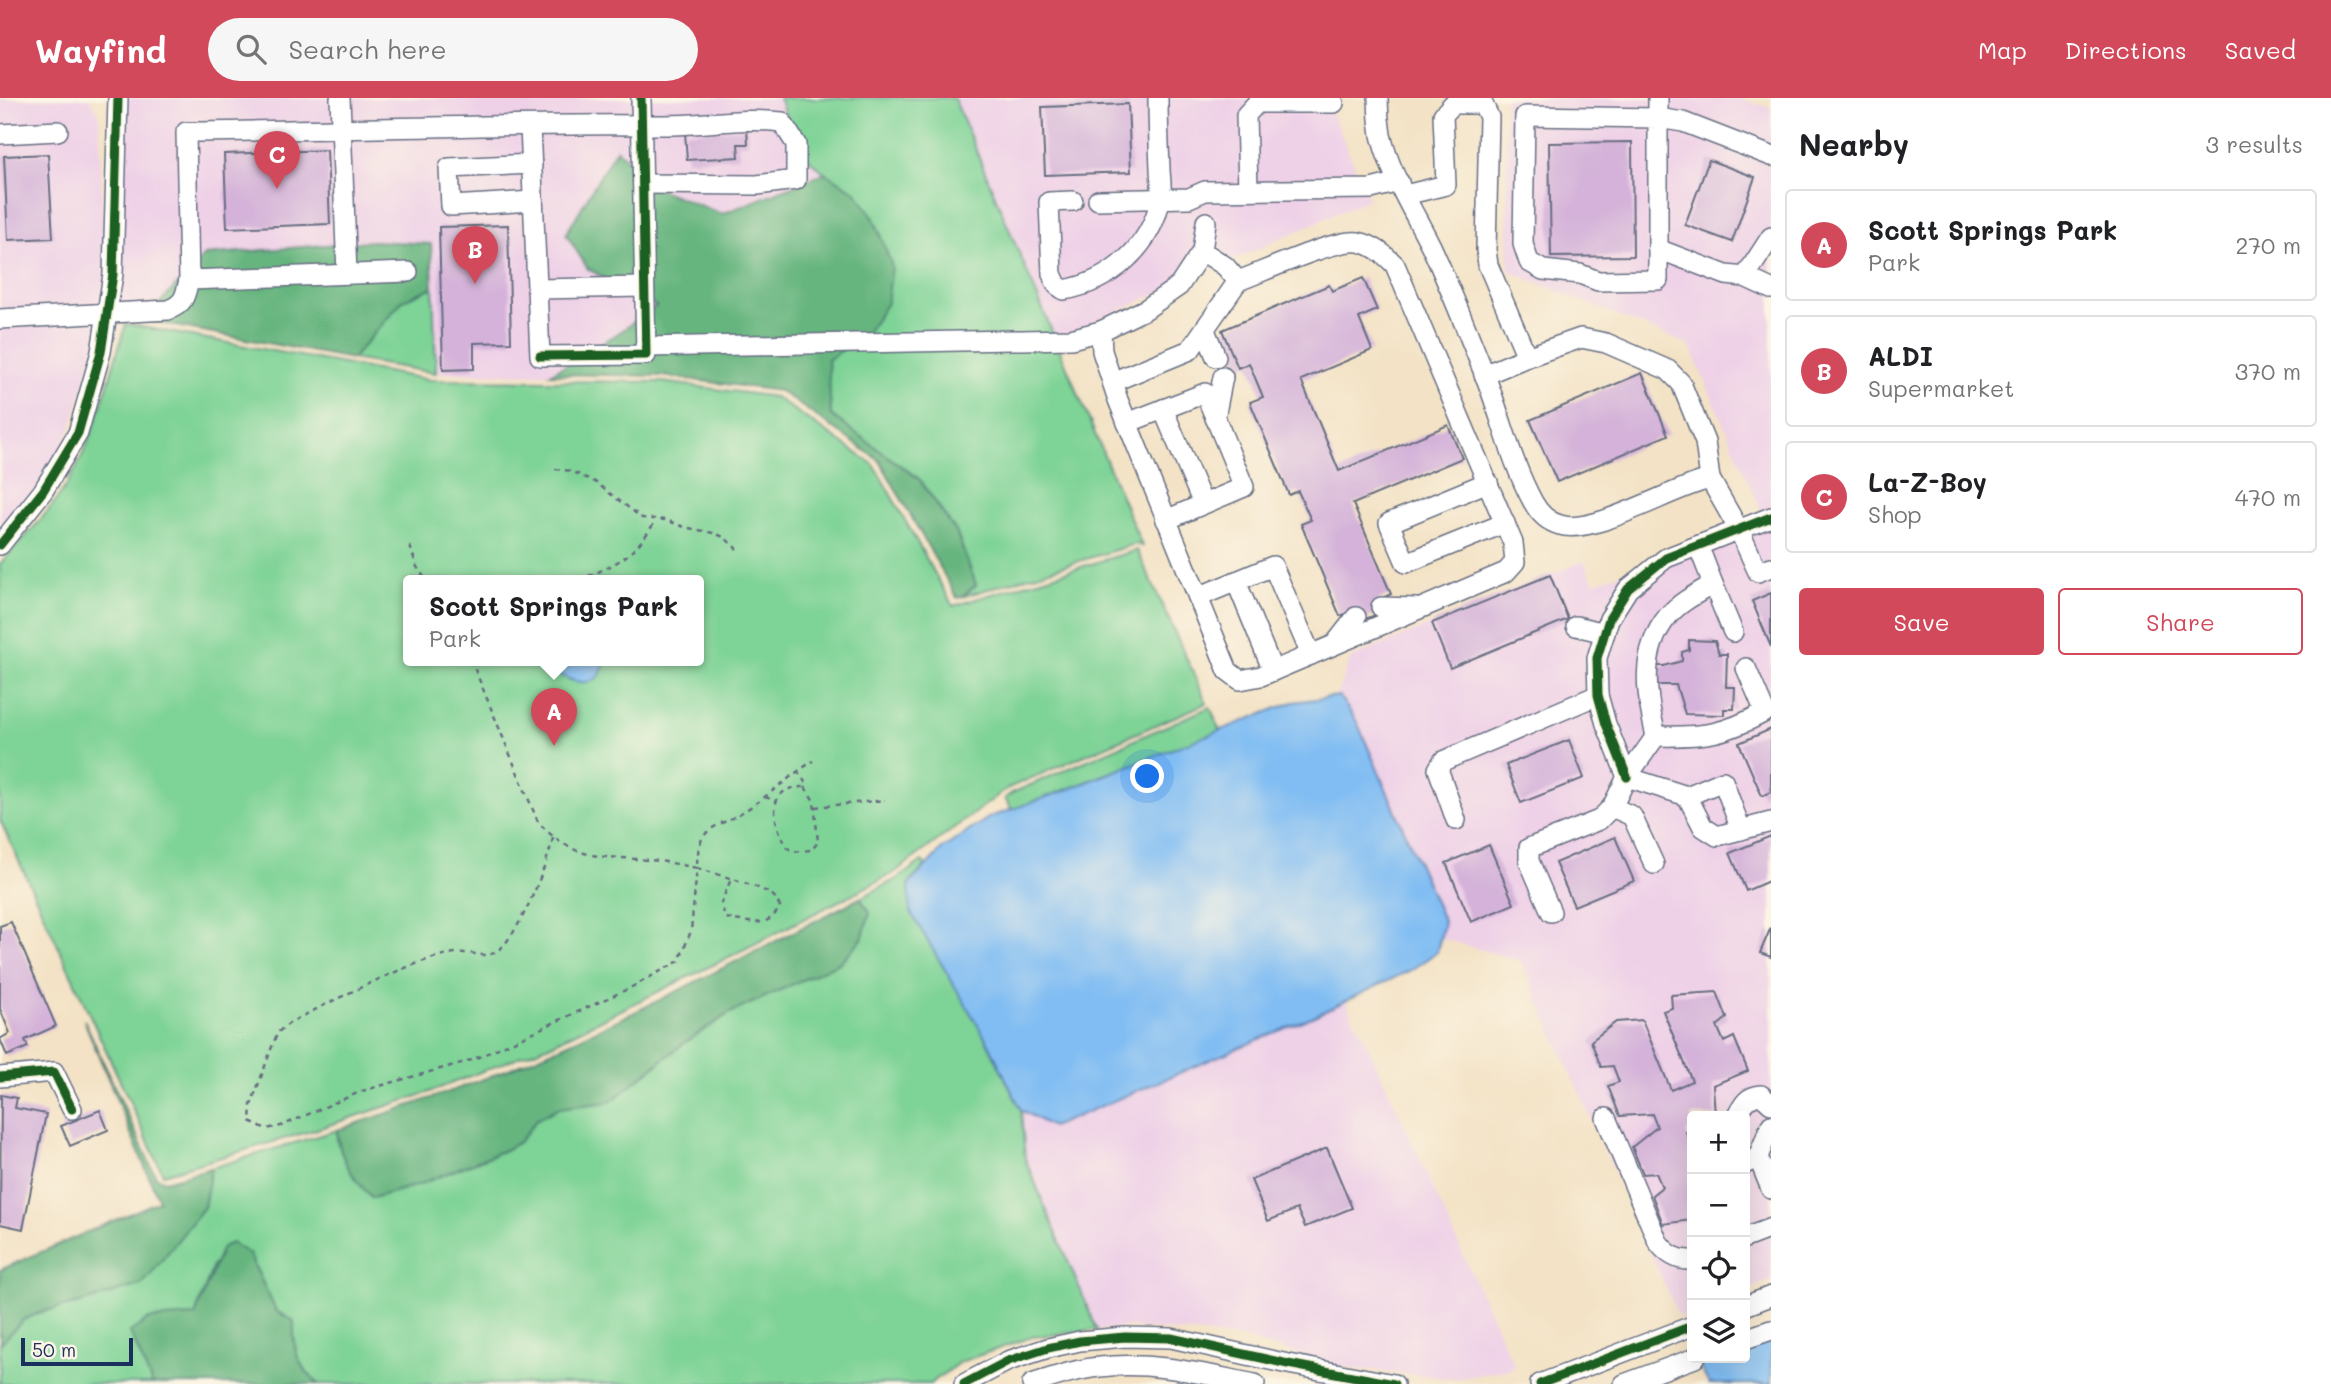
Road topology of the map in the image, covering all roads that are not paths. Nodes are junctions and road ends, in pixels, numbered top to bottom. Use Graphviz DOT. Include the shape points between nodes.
graph roads {
  1 [pos="118,98"];
  2 [pos="340,98"];
  3 [pos="641,98"];
  4 [pos="1158,98"];
  5 [pos="1378,98"];
  6 [pos="1334,103"];
  7 [pos="1658,108"];
  8 [pos="642,125"];
  9 [pos="530,126"];
  10 [pos="341,130"];
  11 [pos="58,131"];
  12 [pos="0,134"];
  13 [pos="1771,156"];
  14 [pos="532,164"];
  15 [pos="643,184"];
  16 [pos="1402,189"];
  17 [pos="1248,190"];
  18 [pos="1161,199"];
  19 [pos="1098,200"];
  20 [pos="533,201"];
  21 [pos="1073,201"];
  22 [pos="1206,222"];
  23 [pos="1771,237"];
  24 [pos="1658,249"];
  25 [pos="1202,251"];
  26 [pos="408,272"];
  27 [pos="346,274"];
  28 [pos="1745,277"];
  29 [pos="189,280"];
  30 [pos="1238,281"];
  31 [pos="645,287"];
  32 [pos="537,289"];
  33 [pos="1771,289"];
  34 [pos="107,313"];
  35 [pos="0,319"];
  36 [pos="1205,330"];
  37 [pos="1101,331"];
  38 [pos="645,347"];
  39 [pos="1216,357"];
  40 [pos="1527,357"];
  41 [pos="1485,374"];
  42 [pos="1223,377"];
  43 [pos="1112,382"];
  44 [pos="1163,409"];
  45 [pos="1215,418"];
  46 [pos="1127,423"];
  47 [pos="1710,479"];
  48 [pos="1488,482"];
  49 [pos="1203,504"];
  50 [pos="1771,517"];
  51 [pos="1166,520"];
  52 [pos="1505,523"];
  53 [pos="1739,530"];
  54 [pos="0,545"];
  55 [pos="1698,545"];
  56 [pos="1771,566"];
  57 [pos="1236,581"];
  58 [pos="1713,584"];
  59 [pos="1198,597"];
  60 [pos="1381,607"];
  61 [pos="1420,608"];
  62 [pos="1356,617"];
  63 [pos="1576,626"];
  64 [pos="1733,632"];
  65 [pos="1605,634"];
  66 [pos="1335,645"];
  67 [pos="1311,655"];
  68 [pos="1746,668"];
  69 [pos="1273,671"];
  70 [pos="1598,695"];
  71 [pos="1656,736"];
  72 [pos="1628,777"];
  73 [pos="1688,796"];
  74 [pos="1612,807"];
  75 [pos="1456,820"];
  76 [pos="1771,822"];
  77 [pos="1741,830"];
  78 [pos="1654,864"];
  79 [pos="1550,912"];
  80 [pos="0,1077"];
  81 [pos="1771,1104"];
  82 [pos="72,1109"];
  83 [pos="1739,1111"];
  84 [pos="1606,1118"];
  85 [pos="1771,1125"];
  86 [pos="1751,1161"];
  87 [pos="1771,1189"];
  88 [pos="1771,1228"];
  89 [pos="1748,1237"];
  90 [pos="1687,1261"];
  91 [pos="1771,1296"];
  92 [pos="1750,1304"];
  93 [pos="1687,1328"];
  94 [pos="1771,1330"];
  95 [pos="1750,1337"];
  96 [pos="1687,1361"];
  97 [pos="964,1384"];
  98 [pos="1032,1384"];
  99 [pos="1255,1384"];
  100 [pos="1394,1384"];
  101 [pos="1540,1384"];
  102 [pos="1624,1384"];
  1 -- 34 [label="street" via="113,274"];
  2 -- 10 [label="street"];
  3 -- 8 [label="street"];
  4 -- 18 [label="street"];
  5 -- 16 [label="street" via="1381,132"];
  6 -- 17 [label="street" via="1257,103 1246,115"];
  7 -- 13 [label="street"];
  7 -- 24 [label="street"];
  7 -- 24 [label="street" via="1525,116 1523,244 1529,262 1543,270 1598,281 1658,280"];
  8 -- 9 [label="street"];
  8 -- 15 [label="street"];
  8 -- 15 [label="street" via="782,121 796,144 796,180 757,185"];
  9 -- 10 [label="street"];
  9 -- 14 [label="street"];
  10 -- 27 [label="street"];
  10 -- 29 [label="street" via="186,132"];
  11 -- 12 [label="street"];
  14 -- 20 [label="street"];
  14 -- 20 [label="street" via="449,168 451,206"];
  15 -- 31 [label="street"];
  16 -- 17 [label="street"];
  16 -- 40 [label="street" via="1446,185 1443,114 1453,104 1483,104 1489,117 1488,265"];
  16 -- 41 [label="street"];
  17 -- 18 [label="street"];
  18 -- 19 [label="street"];
  18 -- 21 [label="street" via="1139,247 1116,269 1064,290 1052,274 1049,202"];
  20 -- 32 [label="street"];
  22 -- 25 [label="street"];
  23 -- 28 [label="street"];
  24 -- 28 [label="street" via="1726,275"];
  25 -- 30 [label="street"];
  25 -- 37 [label="street" via="1179,286"];
  26 -- 27 [label="street"];
  27 -- 29 [label="street"];
  28 -- 33 [label="street"];
  29 -- 34 [label="street" via="178,306"];
  30 -- 36 [label="street"];
  30 -- 48 [label="street" via="1340,242 1359,242 1380,250 1395,265"];
  31 -- 32 [label="street"];
  31 -- 38 [label="street"];
  32 -- 38 [label="street" via="540,356 646,355"];
  34 -- 35 [label="street"];
  34 -- 54 [label="street" via="78,433 43,491"];
  36 -- 39 [label="street"];
  36 -- 43 [label="street" via="1190,350"];
  37 -- 38 [label="street" via="1071,338"];
  37 -- 43 [label="street"];
  40 -- 41 [label="street"];
  40 -- 47 [label="street" via="1581,338 1606,343 1668,370 1681,383 1705,442"];
  41 -- 47 [label="street" via="1523,480 1548,521 1563,527 1597,522"];
  42 -- 45 [label="street"];
  43 -- 46 [label="street"];
  44 -- 45 [label="street" via="1205,393"];
  44 -- 46 [label="street"];
  44 -- 49 [label="street"];
  45 -- 49 [label="street" via="1244,487"];
  46 -- 51 [label="street"];
  47 -- 53 [label="street"];
  48 -- 52 [label="street"];
  48 -- 52 [label="street" via="1389,523 1406,563"];
  49 -- 51 [label="street"];
  50 -- 53 [label="street"];
  51 -- 59 [label="street"];
  52 -- 61 [label="street" via="1515,562 1506,572"];
  53 -- 55 [label="street"];
  53 -- 56 [label="street" via="1758,572"];
  55 -- 58 [label="street"];
  55 -- 65 [label="street" via="1666,558 1628,589"];
  57 -- 59 [label="street"];
  57 -- 67 [label="street" via="1273,566"];
  57 -- 69 [label="street"];
  58 -- 64 [label="street"];
  58 -- 71 [label="street" via="1668,616 1652,642 1646,672"];
  59 -- 69 [label="street" via="1227,671 1240,680"];
  60 -- 61 [label="street"];
  61 -- 66 [label="street"];
  62 -- 66 [label="street"];
  63 -- 65 [label="street"];
  65 -- 70 [label="street" via="1597,658"];
  66 -- 67 [label="street"];
  67 -- 69 [label="street"];
  68 -- 71 [label="street" via="1765,712 1704,736"];
  70 -- 72 [label="street"];
  70 -- 75 [label="street" via="1443,761 1438,769"];
  71 -- 72 [label="street"];
  72 -- 73 [label="street"];
  72 -- 74 [label="street"];
  73 -- 77 [label="street" via="1703,827 1717,836"];
  73 -- 77 [label="street" via="1723,781"];
  74 -- 78 [label="street" via="1632,817"];
  74 -- 79 [label="street" via="1599,820 1529,848 1529,861"];
  76 -- 77 [label="street"];
  80 -- 82 [label="street" via="54,1072"];
  81 -- 83 [label="street" via="1754,1096"];
  84 -- 90 [label="street" via="1658,1242 1672,1256"];
  85 -- 86 [label="street"];
  86 -- 87 [label="street"];
  88 -- 89 [label="street"];
  91 -- 92 [label="street"];
  93 -- 101 [label="street"];
  94 -- 95 [label="street"];
  96 -- 102 [label="street"];
  97 -- 100 [label="street" via="1008,1361 1048,1348 1136,1337 1171,1338"];
  98 -- 99 [label="street" via="1098,1367 1138,1365"];
}
